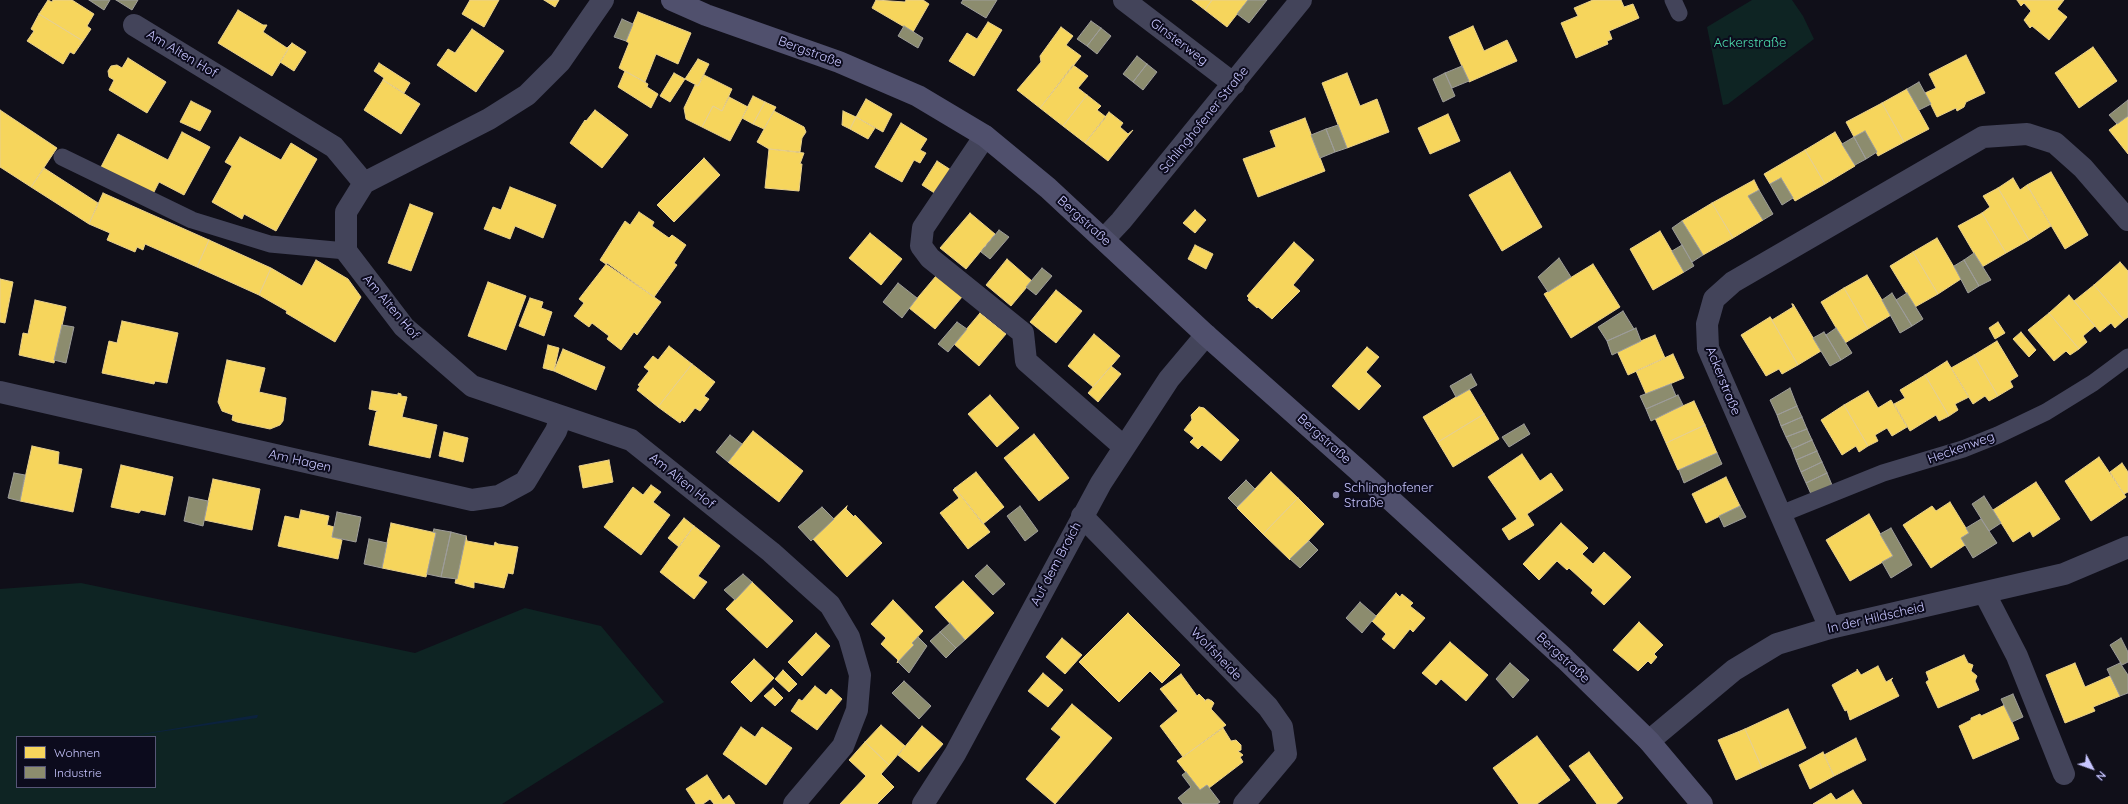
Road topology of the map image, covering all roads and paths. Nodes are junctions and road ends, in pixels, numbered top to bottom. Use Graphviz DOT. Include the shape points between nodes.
graph roads {
  1 [pos="603,0"];
  2 [pos="672,0"];
  3 [pos="1124,0"];
  4 [pos="1301,0"];
  5 [pos="134,25"];
  6 [pos="1234,84"];
  7 [pos="985,136"];
  8 [pos="62,158"];
  9 [pos="364,183"];
  10 [pos="2128,220"];
  11 [pos="1104,239"];
  12 [pos="346,251"];
  13 [pos="1206,335"];
  14 [pos="2128,357"];
  15 [pos="0,392"];
  16 [pos="561,417"];
  17 [pos="1124,447"];
  18 [pos="1781,514"];
  19 [pos="1082,516"];
  20 [pos="2128,547"];
  21 [pos="1985,594"];
  22 [pos="1830,628"];
  23 [pos="1649,740"];
  24 [pos="2064,774"];
  25 [pos="794,804"];
  26 [pos="923,804"];
  27 [pos="1244,804"];
  28 [pos="1702,804"];
  1 -- 9 [label="street" via="560,62 527,95 489,120"];
  2 -- 7 [label="street, Bergstraße" via="706,15 861,71 918,96"];
  3 -- 6 [label="street, Ginsterweg"];
  4 -- 6 [label="street, Schlinghofener Straße"];
  5 -- 9 [label="street, Am Alten Hof" via="334,147"];
  6 -- 11 [label="street, Schlinghofener Straße"];
  7 -- 11 [label="street, Bergstraße"];
  7 -- 17 [label="street" via="923,228 921,246 930,258 1023,333 1026,360"];
  8 -- 12 [label="lane" via="192,220 270,244"];
  9 -- 12 [label="street" via="346,212"];
  10 -- 18 [label="street, Ackerstraße" via="2083,168 2055,143 2027,134 1983,137 1734,282 1714,299 1707,324 1708,348"];
  11 -- 13 [label="street, Bergstraße"];
  12 -- 16 [label="street, Am Alten Hof" via="404,327 472,386"];
  13 -- 17 [label="street, Auf dem Broich" via="1169,379"];
  13 -- 23 [label="street, Bergstraße" via="1397,505 1577,670"];
  14 -- 18 [label="lane, Heckenweg" via="2093,383 2046,412 1998,435 1963,449 1883,473"];
  15 -- 16 [label="street, Am Hagen" via="472,500 499,496 525,482 556,431"];
  16 -- 25 [label="street, Am Alten Hof" via="631,440 771,552 830,604 849,637 860,675 857,710 843,746"];
  17 -- 19 [label="street, Auf dem Broich"];
  18 -- 22 [label="street, Ackerstraße"];
  19 -- 26 [label="street, Auf dem Broich" via="955,754"];
  19 -- 27 [label="street, Wolfsheide" via="1268,707 1282,727 1286,754"];
  20 -- 21 [label="street, In der Hildscheid" via="2064,574"];
  21 -- 22 [label="street, In der Hildscheid"];
  21 -- 24 [label="street" via="2017,656"];
  22 -- 23 [label="street, In der Hildscheid" via="1777,644 1734,670"];
  23 -- 28 [label="street, Bergstraße"];
}
